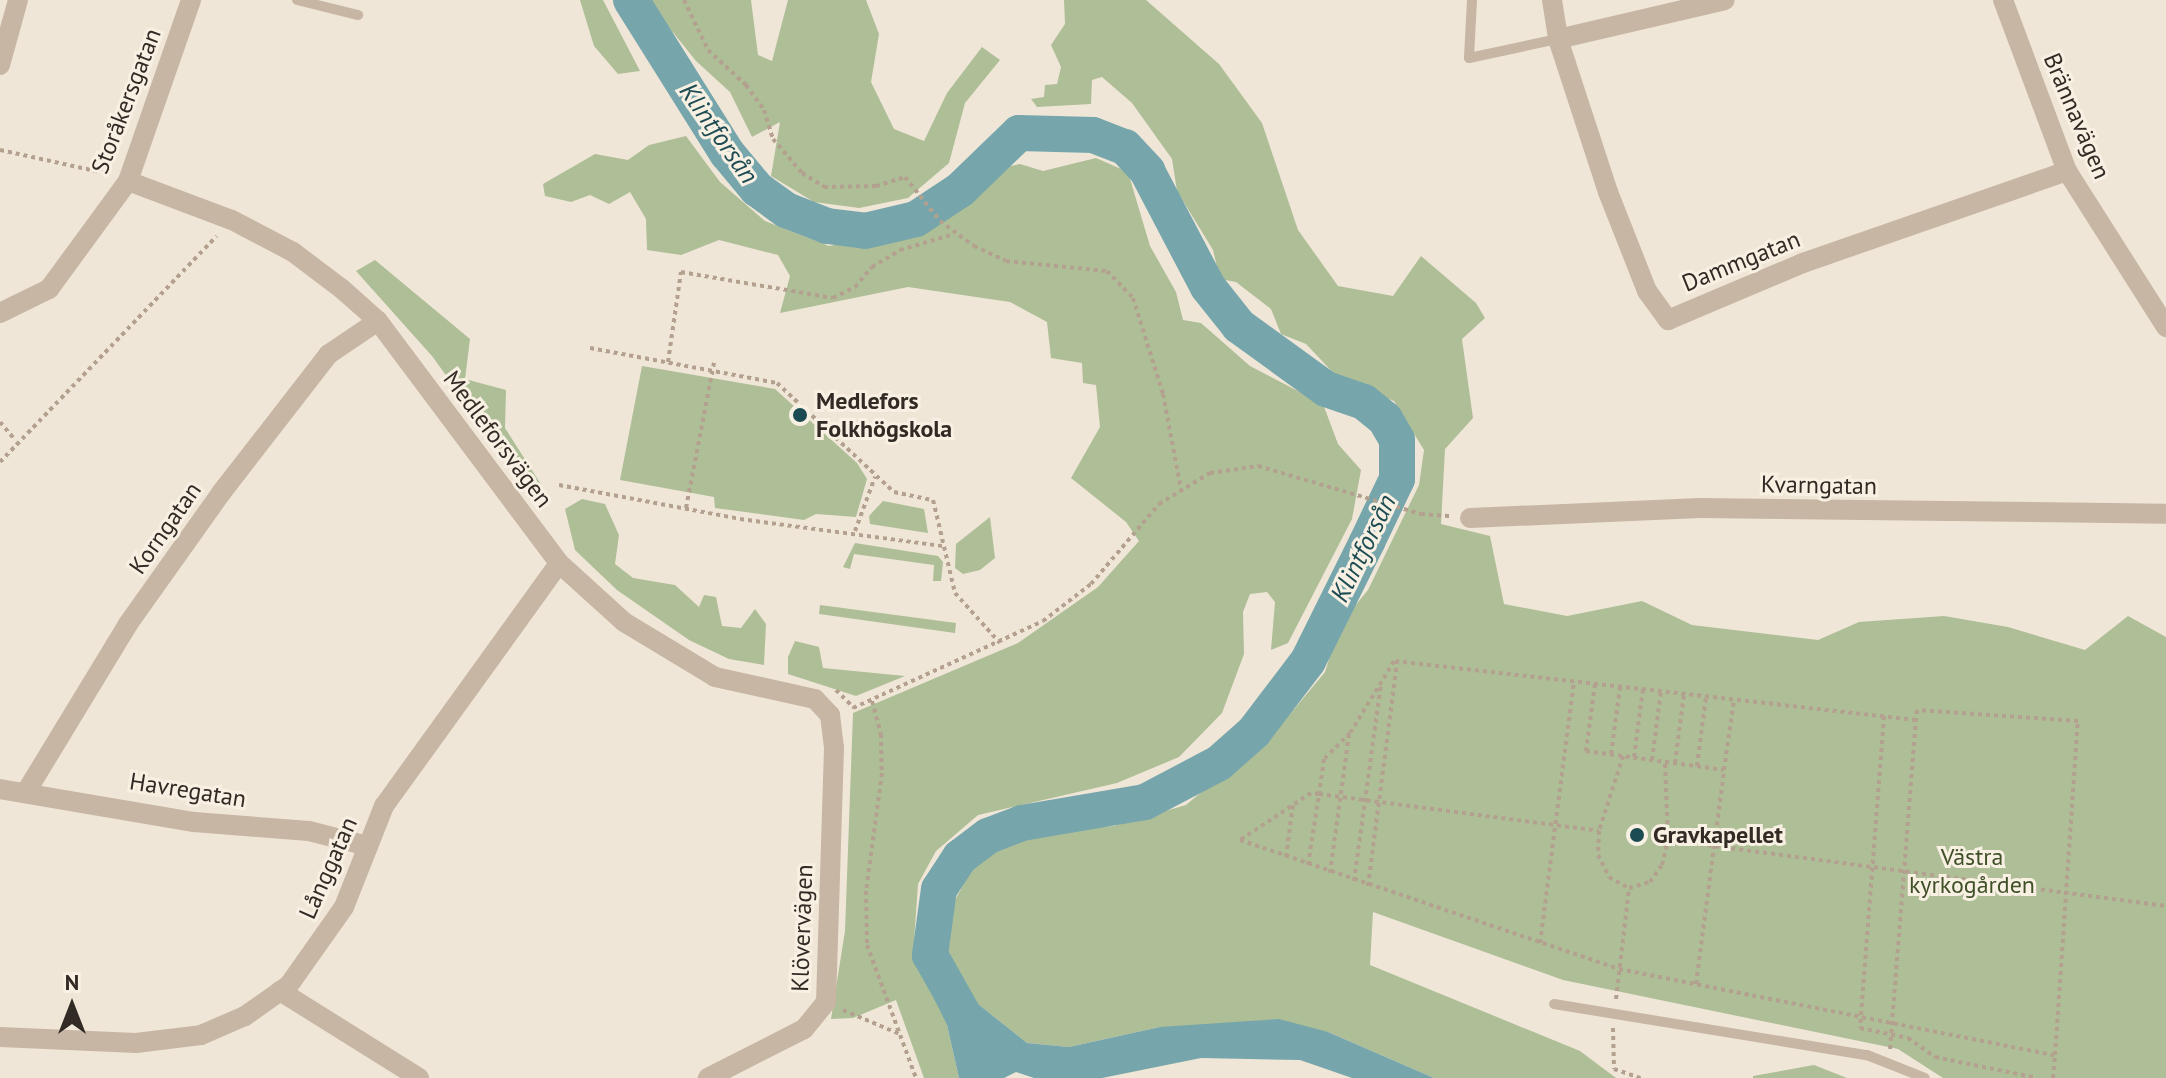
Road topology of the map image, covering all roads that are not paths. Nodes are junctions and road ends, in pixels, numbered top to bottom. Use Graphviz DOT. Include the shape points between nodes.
graph roads {
  1 [pos="18,0"];
  2 [pos="191,0"];
  3 [pos="297,0"];
  4 [pos="1472,0"];
  5 [pos="1552,0"];
  6 [pos="1725,0"];
  7 [pos="2003,0"];
  8 [pos="1692,4"];
  9 [pos="358,15"];
  10 [pos="1558,39"];
  11 [pos="0,65"];
  12 [pos="2067,171"];
  13 [pos="128,181"];
  14 [pos="0,313"];
  15 [pos="378,321"];
  16 [pos="2166,327"];
  17 [pos="2166,514"];
  18 [pos="1470,518"];
  19 [pos="559,563"];
  20 [pos="830,715"];
  21 [pos="0,789"];
  22 [pos="26,792"];
  23 [pos="368,846"];
  24 [pos="280,991"];
  25 [pos="1554,1004"];
  26 [pos="0,1037"];
  27 [pos="419,1078"];
  28 [pos="708,1078"];
  29 [pos="1925,1078"];
  1 -- 11 [label="street"];
  2 -- 13 [label="street, Storåkersgatan"];
  3 -- 9 [label="lane"];
  4 -- 10 [label="lane" via="1469,58"];
  5 -- 10 [label="street, Dammgatan"];
  6 -- 8 [label="street"];
  7 -- 12 [label="street, Brännavägen"];
  8 -- 10 [label="street"];
  10 -- 12 [label="street, Dammgatan" via="1647,291 1668,320 1803,263"];
  12 -- 16 [label="street, Brännavägen"];
  13 -- 14 [label="street, Storåkersgatan" via="49,289"];
  13 -- 15 [label="street, Medleforsvägen" via="232,220 293,252"];
  15 -- 19 [label="street, Medleforsvägen"];
  15 -- 22 [label="street, Korngatan" via="329,354 221,493 128,624"];
  17 -- 18 [label="street, Kvarngatan" via="1700,508"];
  19 -- 20 [label="street, Medleforsvägen" via="624,622 676,656 715,677 815,699"];
  19 -- 23 [label="street, Långgatan" via="384,806"];
  20 -- 28 [label="street, Klövervägen" via="834,748 826,1002 804,1029"];
  21 -- 22 [label="street, Havregatan"];
  22 -- 23 [label="street, Havregatan" via="194,822 309,831"];
  23 -- 24 [label="street, Långgatan" via="344,907"];
  24 -- 26 [label="street, Långgatan" via="245,1016 201,1035 136,1043"];
  24 -- 27 [label="street"];
  25 -- 29 [label="lane" via="1888,1060"];
}
